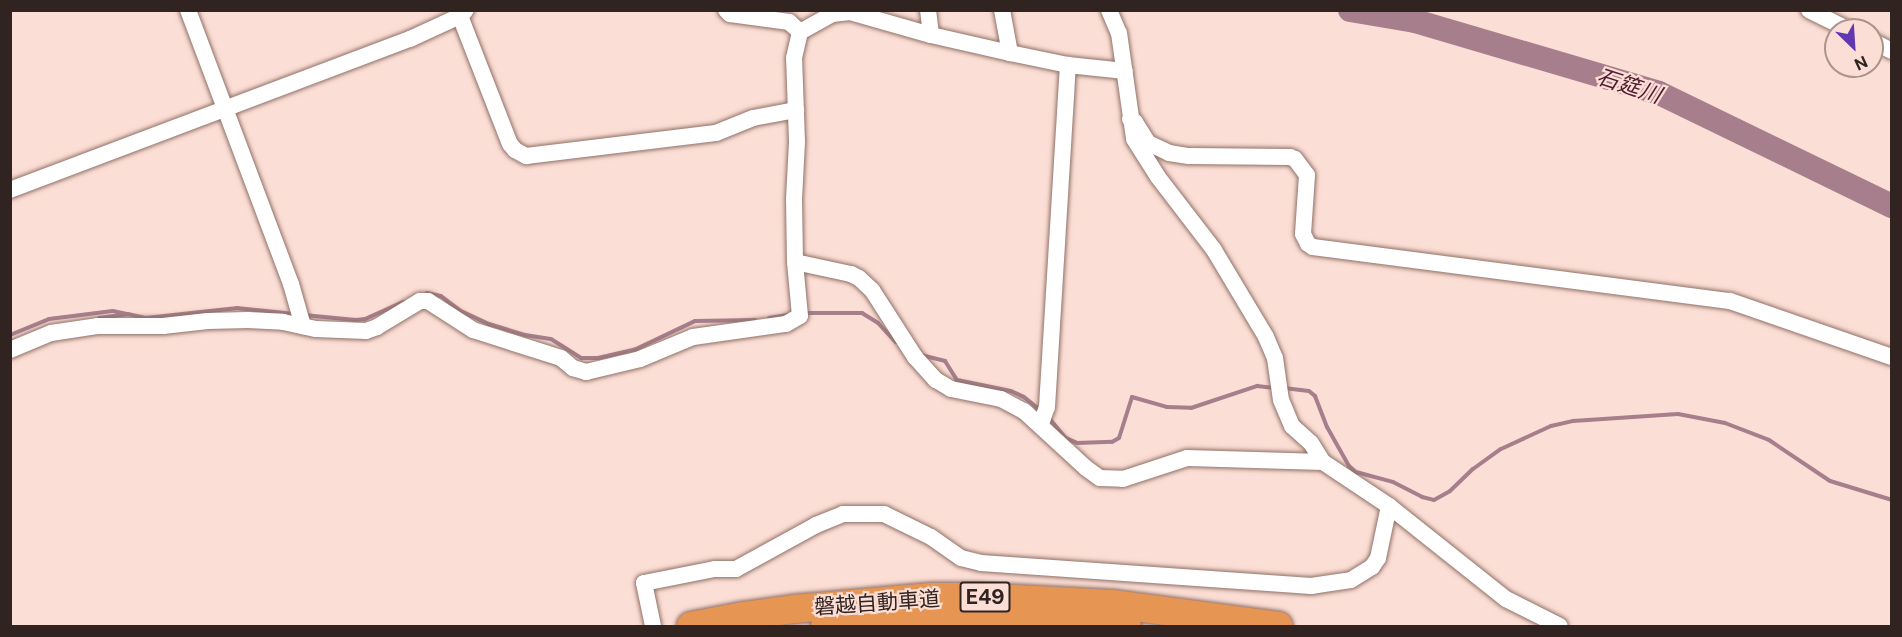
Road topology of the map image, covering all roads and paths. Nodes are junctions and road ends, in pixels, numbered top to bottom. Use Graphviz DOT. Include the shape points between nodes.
graph roads {
  1 [pos="188,10"];
  2 [pos="726,10"];
  3 [pos="928,10"];
  4 [pos="1002,10"];
  5 [pos="1109,10"];
  6 [pos="1809,10"];
  7 [pos="463,13"];
  8 [pos="1825,18"];
  9 [pos="801,32"];
  10 [pos="931,35"];
  11 [pos="1010,53"];
  12 [pos="1068,65"];
  13 [pos="1125,71"];
  14 [pos="225,107"];
  15 [pos="796,111"];
  16 [pos="1130,119"];
  17 [pos="10,190"];
  18 [pos="795,262"];
  19 [pos="303,326"];
  20 [pos="10,350"];
  21 [pos="1892,357"];
  22 [pos="1041,424"];
  23 [pos="1323,462"];
  24 [pos="1389,506"];
  25 [pos="653,627"];
  26 [pos="691,627"];
  27 [pos="825,627"];
  28 [pos="1127,627"];
  29 [pos="1279,627"];
  30 [pos="1560,627"];
  1 -- 14 [label="street"];
  2 -- 9 [label="street" via="730,14 782,20"];
  3 -- 10 [label="street"];
  4 -- 11 [label="street"];
  5 -- 13 [label="street" via="1119,33"];
  6 -- 8 [label="street"];
  7 -- 14 [label="street" via="410,39"];
  7 -- 15 [label="street" via="510,144 526,156 716,133 753,118"];
  9 -- 10 [label="street" via="844,11"];
  9 -- 15 [label="street" via="794,58"];
  10 -- 11 [label="street"];
  11 -- 12 [label="street"];
  12 -- 13 [label="street"];
  12 -- 22 [label="street" via="1047,407"];
  13 -- 16 [label="street"];
  14 -- 17 [label="street"];
  14 -- 19 [label="street"];
  15 -- 18 [label="street"];
  16 -- 21 [label="street" via="1148,144 1169,153 1295,159 1307,175 1303,230 1313,247 1730,301"];
  16 -- 23 [label="street" via="1134,139 1147,162 1214,250 1266,337 1275,358 1281,400 1292,426 1311,443"];
  18 -- 19 [label="street" via="800,316 796,320 693,337 640,359 586,372 573,368 561,357 473,330 428,301 420,301 366,331"];
  18 -- 22 [label="street" via="859,278 872,290 915,357 936,380 951,389 1002,399"];
  19 -- 20 [label="street" via="248,320 98,326 51,333"];
  22 -- 23 [label="street" via="1086,468 1107,479 1124,479 1187,458"];
  23 -- 24 [label="street"];
  24 -- 25 [label="street" via="1378,558 1372,567 1352,580 1311,586 969,561 902,521 884,514 857,512 830,518 736,569 715,569 644,583"];
  24 -- 30 [label="street" via="1506,600"];
  26 -- 29 [label="highway, 磐越自動車道 / E49" via="794,609 931,597 1123,605"];
  27 -- 28 [label="highway, 磐越自動車道 / E49" via="945,618"];
}
